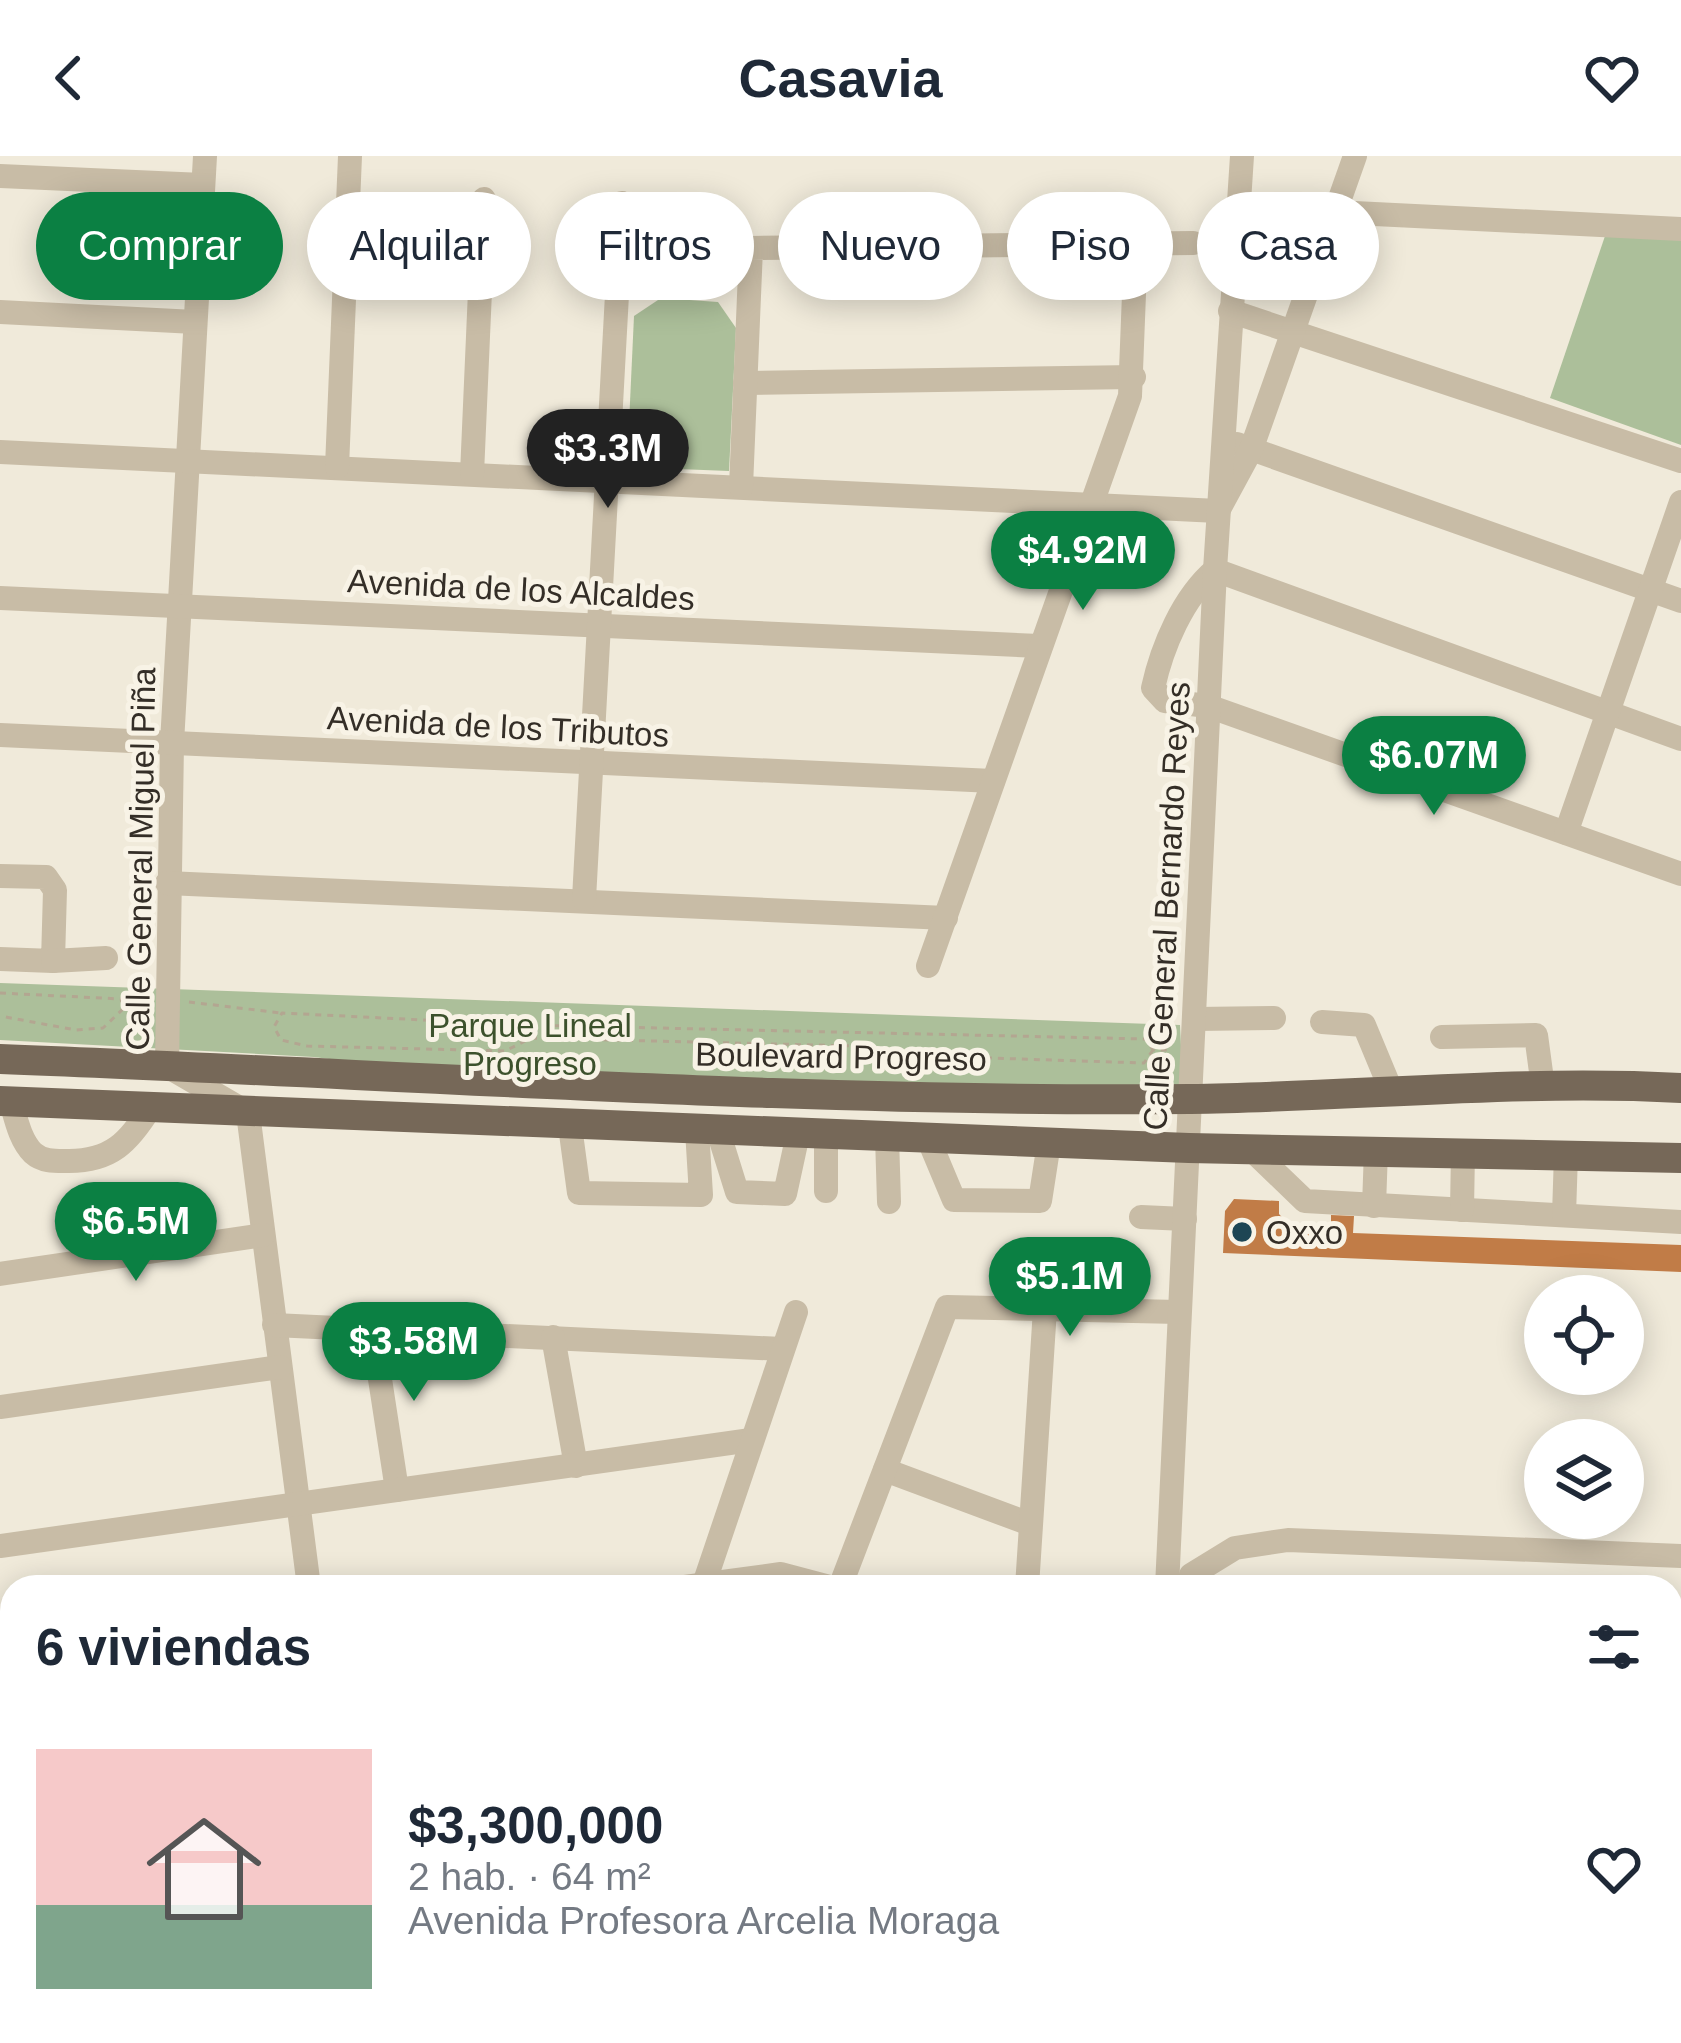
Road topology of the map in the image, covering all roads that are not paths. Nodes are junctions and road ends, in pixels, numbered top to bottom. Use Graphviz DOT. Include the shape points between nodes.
graph roads {
  1 [pos="205,156"];
  2 [pos="350,156"];
  3 [pos="1241,156"];
  4 [pos="1354,156"];
  5 [pos="0,176"];
  6 [pos="202,185"];
  7 [pos="1341,192"];
  8 [pos="1379,214"];
  9 [pos="1681,229"];
  10 [pos="1173,243"];
  11 [pos="1193,243"];
  12 [pos="1007,245"];
  13 [pos="480,300"];
  14 [pos="617,300"];
  15 [pos="1135,300"];
  16 [pos="1303,300"];
  17 [pos="1230,310"];
  18 [pos="0,312"];
  19 [pos="194,322"];
  20 [pos="1292,332"];
  21 [pos="1134,377"];
  22 [pos="745,383"];
  23 [pos="1224,439"];
  24 [pos="1251,450"];
  25 [pos="0,452"];
  26 [pos="185,459"];
  27 [pos="1681,461"];
  28 [pos="337,467"];
  29 [pos="472,474"];
  30 [pos="608,482"];
  31 [pos="741,487"];
  32 [pos="1681,502"];
  33 [pos="1089,507"];
  34 [pos="1218,511"];
  35 [pos="1215,570"];
  36 [pos="1651,590"];
  37 [pos="0,598"];
  38 [pos="1681,601"];
  39 [pos="179,606"];
  40 [pos="601,626"];
  41 [pos="1039,646"];
  42 [pos="1208,706"];
  43 [pos="1608,713"];
  44 [pos="0,735"];
  45 [pos="1681,739"];
  46 [pos="172,743"];
  47 [pos="594,764"];
  48 [pos="993,781"];
  49 [pos="1566,833"];
  50 [pos="1681,874"];
  51 [pos="0,876"];
  52 [pos="167,883"];
  53 [pos="584,899"];
  54 [pos="946,918"];
  55 [pos="106,958"];
  56 [pos="0,959"];
  57 [pos="52,961"];
  58 [pos="928,966"];
  59 [pos="1274,1018"];
  60 [pos="1196,1019"];
  61 [pos="1322,1022"];
  62 [pos="1442,1037"];
  63 [pos="0,1059"];
  64 [pos="167,1066"];
  65 [pos="336,1077"];
  66 [pos="1544,1087"];
  67 [pos="1681,1088"];
  68 [pos="1390,1090"];
  69 [pos="1191,1099"];
  70 [pos="5,1101"];
  71 [pos="65,1104"];
  72 [pos="150,1108"];
  73 [pos="248,1113"];
  74 [pos="570,1126"];
  75 [pos="708,1130"];
  76 [pos="812,1134"];
  77 [pos="887,1137"];
  78 [pos="928,1138"];
  79 [pos="1049,1143"];
  80 [pos="1189,1148"];
  81 [pos="1251,1149"];
  82 [pos="1376,1150"];
  83 [pos="1463,1151"];
  84 [pos="1566,1154"];
  85 [pos="1681,1158"];
  86 [pos="826,1191"];
  87 [pos="889,1202"];
  88 [pos="1374,1206"];
  89 [pos="1462,1210"];
  90 [pos="1564,1215"];
  91 [pos="1142,1217"];
  92 [pos="1184,1219"];
  93 [pos="1681,1222"];
  94 [pos="263,1235"];
  95 [pos="0,1274"];
  96 [pos="1045,1309"];
  97 [pos="796,1312"];
  98 [pos="1179,1312"];
  99 [pos="274,1325"];
  100 [pos="372,1327"];
  101 [pos="554,1336"];
  102 [pos="782,1349"];
  103 [pos="280,1367"];
  104 [pos="0,1407"];
  105 [pos="751,1440"];
  106 [pos="576,1466"];
  107 [pos="885,1470"];
  108 [pos="397,1490"];
  109 [pos="298,1504"];
  110 [pos="1030,1524"];
  111 [pos="0,1546"];
  112 [pos="1681,1556"];
  113 [pos="307,1575"];
  114 [pos="699,1575"];
  115 [pos="845,1575"];
  116 [pos="1028,1575"];
  117 [pos="1175,1575"];
  118 [pos="1179,1575"];
  1 -- 6 [label="street, Calle General Miguel Piña"];
  2 -- 28 [label="street"];
  3 -- 17 [label="street, Calle General Bernardo Reyes"];
  4 -- 7 [label="street"];
  5 -- 6 [label="street"];
  6 -- 19 [label="street, Calle General Miguel Piña"];
  8 -- 9 [label="street"];
  10 -- 11 [label="street"];
  12 -- 22 [label="street" via="751,248"];
  13 -- 29 [label="street"];
  14 -- 30 [label="street"];
  15 -- 21 [label="street"];
  16 -- 20 [label="street"];
  17 -- 20 [label="street"];
  17 -- 23 [label="street, Calle General Bernardo Reyes"];
  18 -- 19 [label="street"];
  19 -- 26 [label="street, Calle General Miguel Piña"];
  20 -- 24 [label="street"];
  20 -- 27 [label="street"];
  21 -- 22 [label="street"];
  21 -- 33 [label="street"];
  22 -- 31 [label="street"];
  23 -- 24 [label="street"];
  23 -- 34 [label="street, Calle General Bernardo Reyes"];
  24 -- 34 [label="street"];
  24 -- 36 [label="street"];
  25 -- 26 [label="street"];
  26 -- 28 [label="street"];
  26 -- 39 [label="street, Calle General Miguel Piña"];
  28 -- 29 [label="street"];
  29 -- 30 [label="street"];
  30 -- 31 [label="street"];
  30 -- 40 [label="street"];
  31 -- 33 [label="street"];
  32 -- 36 [label="street"];
  33 -- 34 [label="street"];
  33 -- 41 [label="street"];
  34 -- 35 [label="street, Calle General Bernardo Reyes"];
  35 -- 42 [label="street, Calle General Bernardo Reyes"];
  35 -- 42 [label="street" via="1183,609 1153,688 1165,701"];
  35 -- 43 [label="street"];
  36 -- 38 [label="street"];
  36 -- 43 [label="street"];
  37 -- 39 [label="street, Avenida de los Alcaldes"];
  39 -- 40 [label="street, Avenida de los Alcaldes"];
  39 -- 46 [label="street, Calle General Miguel Piña"];
  40 -- 41 [label="street, Avenida de los Alcaldes"];
  40 -- 47 [label="street"];
  41 -- 48 [label="street"];
  42 -- 49 [label="street"];
  42 -- 60 [label="street, Calle General Bernardo Reyes"];
  43 -- 45 [label="street"];
  43 -- 49 [label="street"];
  44 -- 46 [label="street, Avenida de los Tributos"];
  46 -- 47 [label="street, Avenida de los Tributos"];
  46 -- 52 [label="street, Calle General Miguel Piña"];
  47 -- 48 [label="street, Avenida de los Tributos"];
  47 -- 53 [label="street"];
  48 -- 54 [label="street"];
  49 -- 50 [label="street"];
  51 -- 57 [label="street" via="41,876 54,885"];
  52 -- 53 [label="street"];
  52 -- 64 [label="street, Calle General Miguel Piña"];
  53 -- 54 [label="street"];
  54 -- 58 [label="street"];
  55 -- 57 [label="street"];
  56 -- 57 [label="street"];
  59 -- 60 [label="street"];
  60 -- 69 [label="street, Calle General Bernardo Reyes"];
  61 -- 68 [label="street" via="1364,1025"];
  62 -- 66 [label="street" via="1536,1035"];
  63 -- 64 [label="main road, Boulevard Progreso"];
  64 -- 65 [label="main road, Boulevard Progreso"];
  64 -- 71 [label="main road"];
  64 -- 73 [label="street, Calle General Miguel Piña"];
  65 -- 69 [label="main road, Boulevard Progreso"];
  65 -- 73 [label="main road"];
  66 -- 67 [label="main road, Boulevard Progreso"];
  66 -- 68 [label="main road, Boulevard Progreso"];
  68 -- 69 [label="main road, Boulevard Progreso"];
  69 -- 80 [label="street, Calle General Bernardo Reyes"];
  70 -- 71 [label="main road"];
  70 -- 72 [label="street" via="29,1149 59,1162 118,1151"];
  71 -- 72 [label="main road"];
  72 -- 73 [label="main road"];
  73 -- 74 [label="main road"];
  73 -- 94 [label="street"];
  74 -- 75 [label="main road"];
  74 -- 75 [label="street" via="579,1193 701,1195"];
  75 -- 76 [label="main road"];
  75 -- 76 [label="street" via="737,1192 753,1193 785,1194"];
  76 -- 77 [label="main road"];
  76 -- 86 [label="street"];
  77 -- 78 [label="main road"];
  77 -- 87 [label="street"];
  78 -- 79 [label="main road"];
  78 -- 79 [label="street" via="954,1200 1040,1201"];
  79 -- 80 [label="main road"];
  80 -- 81 [label="main road"];
  80 -- 92 [label="street, Calle General Bernardo Reyes"];
  81 -- 82 [label="main road"];
  81 -- 88 [label="street" via="1302,1200"];
  82 -- 83 [label="main road"];
  82 -- 88 [label="street"];
  83 -- 84 [label="main road"];
  83 -- 89 [label="street"];
  84 -- 85 [label="main road"];
  84 -- 90 [label="street"];
  88 -- 89 [label="street"];
  89 -- 90 [label="street"];
  90 -- 93 [label="street"];
  91 -- 92 [label="street"];
  92 -- 98 [label="street, Calle General Bernardo Reyes"];
  94 -- 95 [label="street"];
  94 -- 99 [label="street"];
  96 -- 98 [label="street"];
  96 -- 107 [label="street" via="956,1304 942,1312"];
  96 -- 110 [label="street"];
  97 -- 102 [label="street"];
  98 -- 117 [label="street, Calle General Bernardo Reyes"];
  99 -- 100 [label="street"];
  99 -- 103 [label="street"];
  100 -- 101 [label="street"];
  100 -- 108 [label="street"];
  101 -- 102 [label="street"];
  101 -- 106 [label="street"];
  102 -- 105 [label="street"];
  103 -- 104 [label="street"];
  103 -- 109 [label="street"];
  105 -- 106 [label="street"];
  105 -- 114 [label="street"];
  106 -- 108 [label="street"];
  107 -- 110 [label="street"];
  107 -- 115 [label="street"];
  108 -- 109 [label="street"];
  109 -- 111 [label="street"];
  109 -- 113 [label="street"];
  110 -- 116 [label="street"];
  112 -- 118 [label="street" via="1288,1540 1235,1548"];
}
